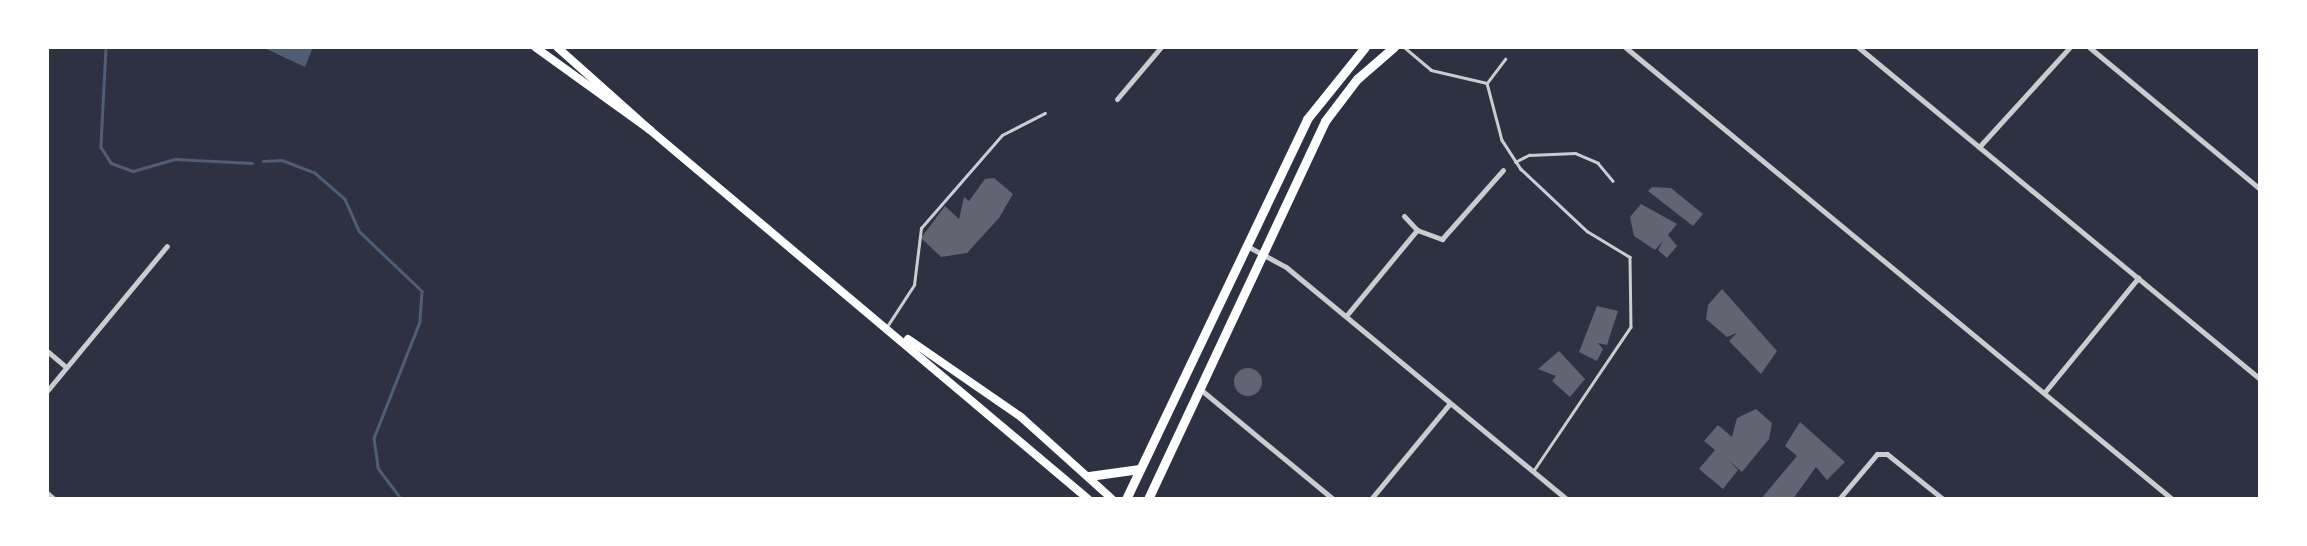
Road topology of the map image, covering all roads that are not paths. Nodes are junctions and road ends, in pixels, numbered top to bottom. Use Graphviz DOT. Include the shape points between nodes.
graph roads {
  1 [pos="535,47"];
  2 [pos="557,47"];
  3 [pos="1161,47"];
  4 [pos="1365,47"];
  5 [pos="1394,47"];
  6 [pos="1404,47"];
  7 [pos="1625,47"];
  8 [pos="1858,47"];
  9 [pos="2070,47"];
  10 [pos="2089,47"];
  11 [pos="1505,59"];
  12 [pos="1487,83"];
  13 [pos="1117,99"];
  14 [pos="1045,113"];
  15 [pos="650,130"];
  16 [pos="1979,147"];
  17 [pos="1515,162"];
  18 [pos="1503,170"];
  19 [pos="1613,181"];
  20 [pos="2260,189"];
  21 [pos="1404,216"];
  22 [pos="1417,230"];
  23 [pos="167,246"];
  24 [pos="1247,247"];
  25 [pos="1262,253"];
  26 [pos="2138,278"];
  27 [pos="1346,316"];
  28 [pos="888,324"];
  29 [pos="902,336"];
  30 [pos="47,351"];
  31 [pos="66,367"];
  32 [pos="2260,379"];
  33 [pos="1200,389"];
  34 [pos="47,391"];
  35 [pos="2044,393"];
  36 [pos="1450,403"];
  37 [pos="1140,469"];
  38 [pos="1534,471"];
  39 [pos="1089,476"];
  40 [pos="47,493"];
  41 [pos="54,499"];
  42 [pos="1088,499"];
  43 [pos="1112,499"];
  44 [pos="1126,499"];
  45 [pos="1148,499"];
  46 [pos="1333,499"];
  47 [pos="1371,499"];
  48 [pos="1566,499"];
  49 [pos="1839,499"];
  50 [pos="1943,499"];
  51 [pos="2172,499"];
  1 -- 15 [label="main road"];
  2 -- 15 [label="main road"];
  3 -- 13 [label="street"];
  4 -- 24 [label="main road" via="1315,106"];
  5 -- 25 [label="main road" via="1334,106"];
  6 -- 12 [label="lane" via="1431,70"];
  7 -- 35 [label="street"];
  8 -- 16 [label="street"];
  9 -- 16 [label="street"];
  10 -- 20 [label="street"];
  11 -- 12 [label="lane"];
  12 -- 17 [label="lane" via="1502,140"];
  14 -- 28 [label="lane" via="1002,135 921,228 914,285"];
  15 -- 28 [label="main road"];
  16 -- 26 [label="street"];
  17 -- 19 [label="lane" via="1529,155 1575,153 1598,163"];
  17 -- 38 [label="lane" via="1587,231 1630,257 1627,336"];
  18 -- 22 [label="street" via="1450,234 1433,239"];
  21 -- 22 [label="street"];
  22 -- 27 [label="street"];
  23 -- 31 [label="street"];
  24 -- 25 [label="street"];
  24 -- 37 [label="main road"];
  25 -- 27 [label="street"];
  25 -- 33 [label="main road"];
  26 -- 32 [label="street"];
  26 -- 35 [label="street"];
  27 -- 36 [label="street"];
  28 -- 29 [label="main road"];
  29 -- 39 [label="main road" via="982,388"];
  29 -- 42 [label="main road"];
  30 -- 31 [label="street"];
  31 -- 34 [label="street"];
  33 -- 45 [label="main road"];
  33 -- 46 [label="street"];
  35 -- 51 [label="street"];
  36 -- 38 [label="street"];
  36 -- 47 [label="street"];
  37 -- 39 [label="main road"];
  37 -- 44 [label="main road"];
  38 -- 48 [label="street"];
  39 -- 43 [label="main road"];
  40 -- 41 [label="street"];
  49 -- 50 [label="street" via="1877,454 1887,454"];
}
